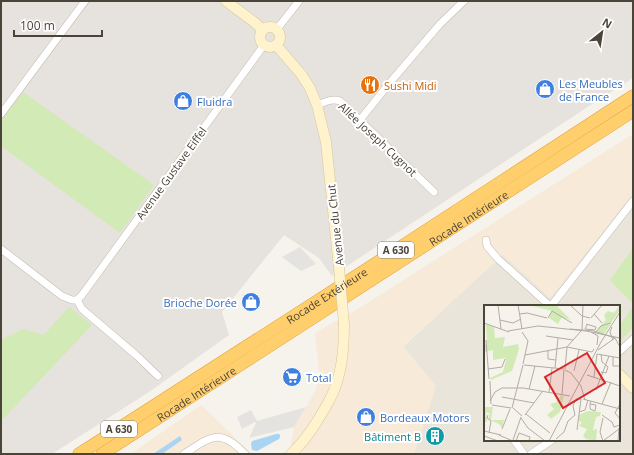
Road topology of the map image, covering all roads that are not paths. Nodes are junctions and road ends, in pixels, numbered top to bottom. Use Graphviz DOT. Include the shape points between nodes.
graph roads {
  1 [pos="85,1"];
  2 [pos="226,1"];
  3 [pos="299,1"];
  4 [pos="464,1"];
  5 [pos="262,29"];
  6 [pos="277,29"];
  7 [pos="264,45"];
  8 [pos="276,45"];
  9 [pos="633,96"];
  10 [pos="317,105"];
  11 [pos="633,111"];
  12 [pos="1,114"];
  13 [pos="360,120"];
  14 [pos="434,192"];
  15 [pos="633,202"];
  16 [pos="486,240"];
  17 [pos="1,249"];
  18 [pos="77,300"];
  19 [pos="549,305"];
  20 [pos="551,305"];
  21 [pos="633,339"];
  22 [pos="620,351"];
  23 [pos="620,375"];
  24 [pos="158,376"];
  25 [pos="633,388"];
  26 [pos="308,436"];
  27 [pos="515,441"];
  28 [pos="550,441"];
  29 [pos="79,454"];
  30 [pos="102,454"];
  31 [pos="184,454"];
  32 [pos="245,454"];
  33 [pos="291,454"];
  34 [pos="301,454"];
  35 [pos="524,454"];
  36 [pos="531,454"];
  1 -- 12 [label="street"];
  2 -- 5 [label="street"];
  3 -- 6 [label="street"];
  4 -- 13 [label="street" via="440,24"];
  5 -- 6 [label="street" via="271,26"];
  5 -- 7 [label="street" via="259,38"];
  6 -- 8 [label="street" via="280,35"];
  7 -- 8 [label="street"];
  7 -- 18 [label="street, Avenue Gustave Eiffel"];
  8 -- 10 [label="street, Avenue du Chut" via="301,74"];
  9 -- 29 [label="highway, Rocade Extérieure / A 630"];
  10 -- 13 [label="street, Allée Joseph Cugnot" via="332,100 340,101"];
  10 -- 26 [label="street, Avenue du Chut, bridge" via="326,142 344,324 339,375 331,398"];
  11 -- 30 [label="highway, Rocade Intérieure / A 630"];
  13 -- 14 [label="street, Allée Joseph Cugnot"];
  15 -- 20 [label="street"];
  16 -- 19 [label="street" via="487,246 498,259"];
  17 -- 18 [label="street" via="62,296"];
  18 -- 24 [label="street" via="82,309"];
  21 -- 22 [label="street"];
  23 -- 25 [label="street"];
  26 -- 33 [label="street, Avenue du Chut"];
  26 -- 34 [label="street, Avenue du Chut"];
  27 -- 35 [label="street"];
  28 -- 36 [label="street"];
  31 -- 32 [label="street" via="205,440 216,437 225,438"];
}
